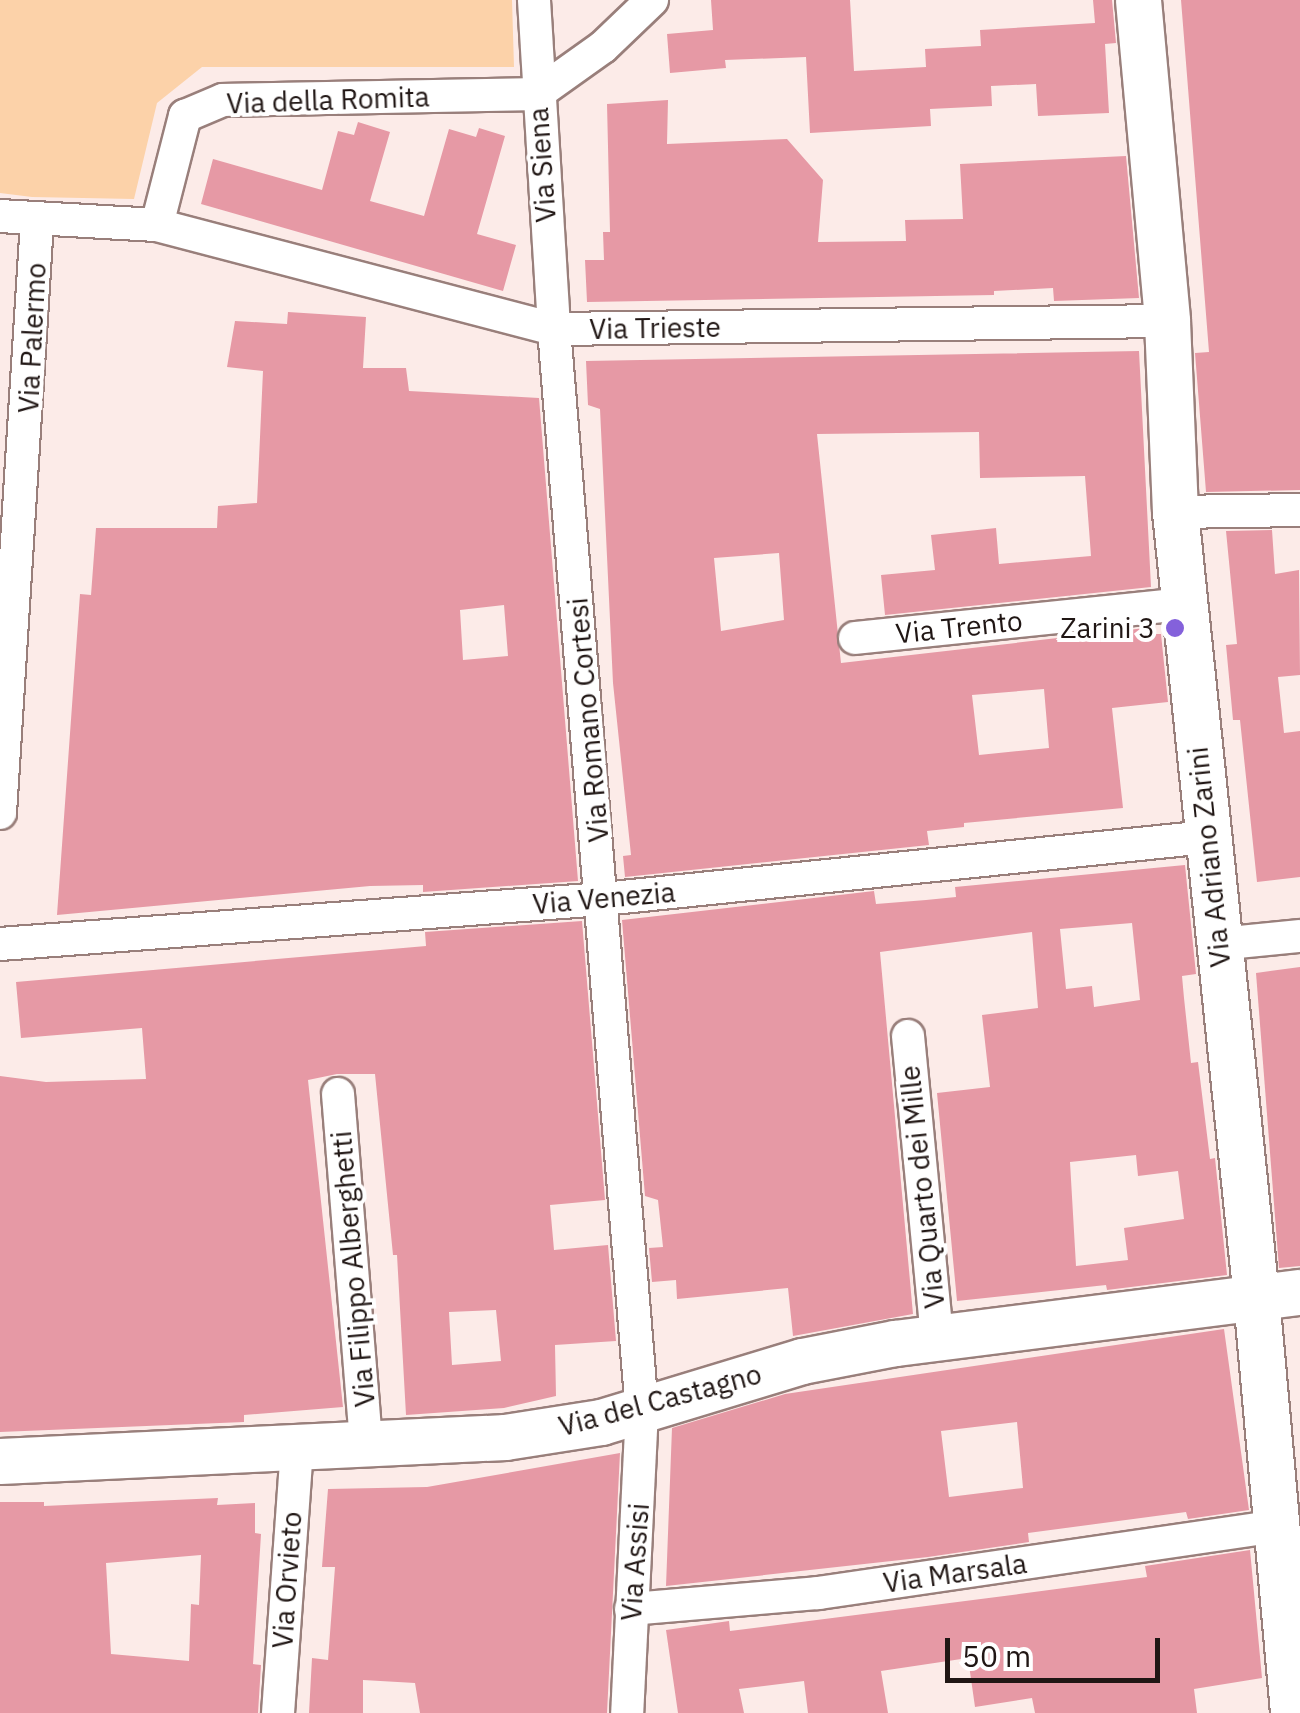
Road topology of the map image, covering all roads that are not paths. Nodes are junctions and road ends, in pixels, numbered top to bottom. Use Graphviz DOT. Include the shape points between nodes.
graph roads {
  1 [pos="534,0"];
  2 [pos="652,0"];
  3 [pos="1138,0"];
  4 [pos="537,94"];
  5 [pos="0,216"];
  6 [pos="37,222"];
  7 [pos="157,226"];
  8 [pos="1166,321"];
  9 [pos="554,329"];
  10 [pos="1300,510"];
  11 [pos="1174,512"];
  12 [pos="1183,604"];
  13 [pos="854,638"];
  14 [pos="0,813"];
  15 [pos="1208,837"];
  16 [pos="603,899"];
  17 [pos="1300,936"];
  18 [pos="0,944"];
  19 [pos="1218,944"];
  20 [pos="908,1036"];
  21 [pos="338,1094"];
  22 [pos="1300,1292"];
  23 [pos="1256,1297"];
  24 [pos="937,1338"];
  25 [pos="642,1410"];
  26 [pos="366,1444"];
  27 [pos="297,1448"];
  28 [pos="0,1461"];
  29 [pos="1277,1526"];
  30 [pos="632,1609"];
  31 [pos="278,1713"];
  32 [pos="627,1713"];
  33 [pos="1293,1713"];
  1 -- 4 [label="street, Via Siena"];
  2 -- 4 [label="street" via="603,47"];
  3 -- 8 [label="street, Via Adriano Zarini"];
  4 -- 7 [label="street, Via della Romita" via="223,100 185,116"];
  4 -- 9 [label="street, Via Siena"];
  5 -- 6 [label="street"];
  6 -- 7 [label="street"];
  6 -- 14 [label="street, Via Palermo"];
  7 -- 9 [label="street, Via Trieste"];
  8 -- 9 [label="street, Via Trieste"];
  8 -- 11 [label="street, Via Adriano Zarini"];
  9 -- 16 [label="street, Via Romano Cortesi"];
  10 -- 11 [label="street"];
  11 -- 12 [label="street, Via Adriano Zarini"];
  12 -- 13 [label="street, Via Trento"];
  12 -- 15 [label="street, Via Adriano Zarini"];
  15 -- 16 [label="street, Via Venezia"];
  15 -- 19 [label="street, Via Adriano Zarini"];
  16 -- 18 [label="street, Via Venezia"];
  16 -- 25 [label="street, Via Romano Cortesi"];
  17 -- 19 [label="street"];
  19 -- 23 [label="street, Via Adriano Zarini"];
  20 -- 24 [label="street, Via Quarto dei Mille"];
  21 -- 26 [label="street, Via Filippo Alberghetti"];
  22 -- 23 [label="street, Via del Castagno"];
  23 -- 24 [label="street, Via del Castagno"];
  23 -- 29 [label="street, Via Adriano Zarini"];
  24 -- 25 [label="street, Via del Castagno" via="802,1362"];
  25 -- 26 [label="street, Via del Castagno" via="505,1437"];
  25 -- 30 [label="street, Via Assisi"];
  26 -- 27 [label="street, Via del Castagno"];
  27 -- 28 [label="street, Via del Castagno"];
  27 -- 31 [label="street, Via Orvieto"];
  29 -- 30 [label="street, Via Marsala" via="818,1592"];
  29 -- 33 [label="street, Via Adriano Zarini"];
  30 -- 32 [label="street, Via Assisi"];
}
